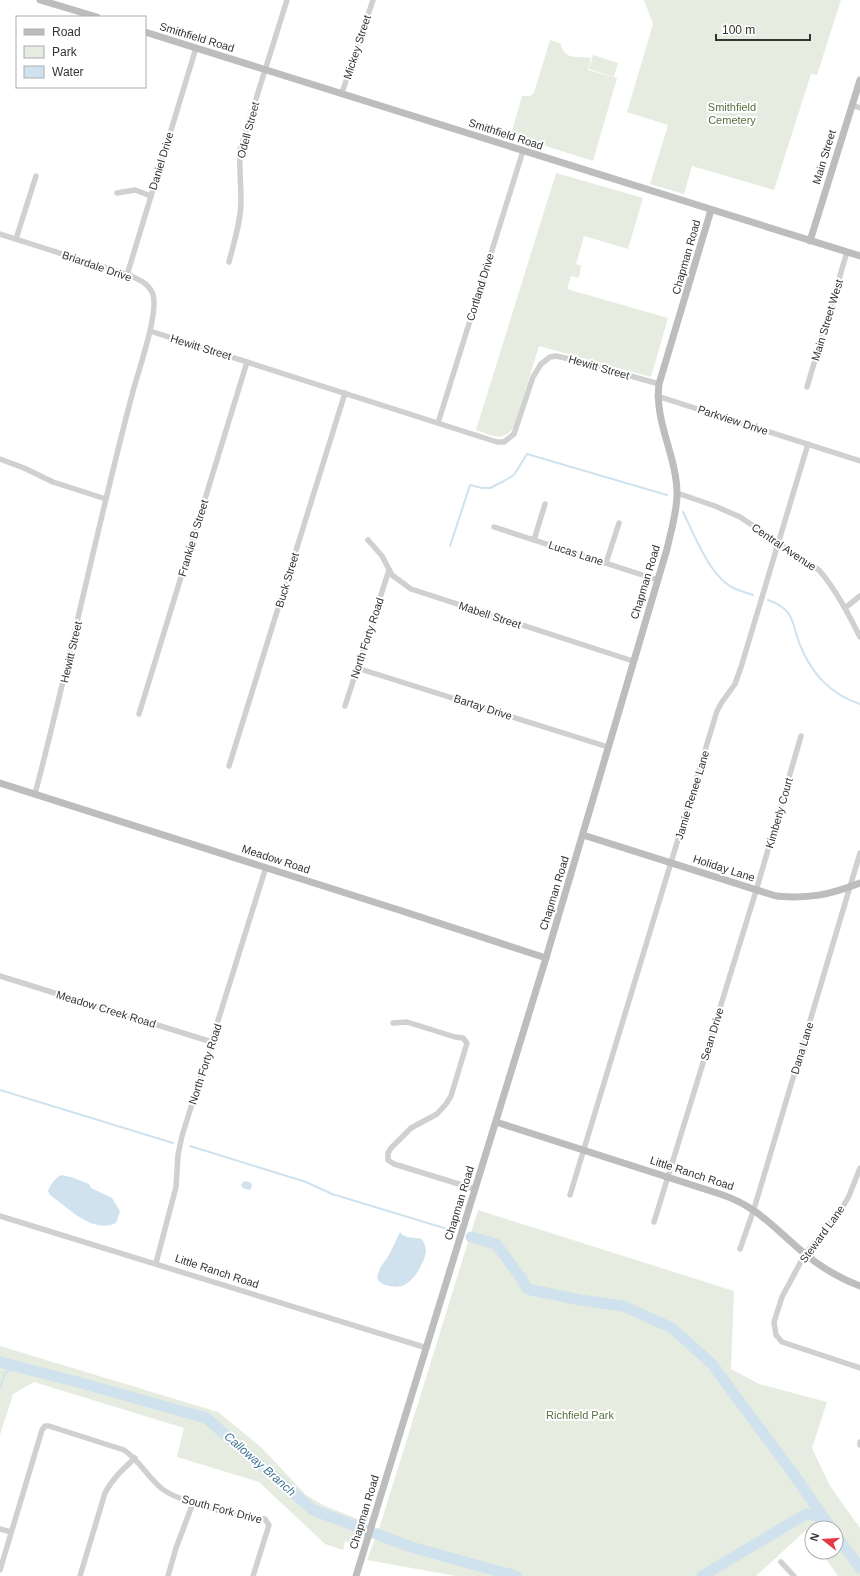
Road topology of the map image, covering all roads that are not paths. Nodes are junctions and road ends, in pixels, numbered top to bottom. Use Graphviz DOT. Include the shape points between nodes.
graph roads {
  1 [pos="287,0"];
  2 [pos="373,0"];
  3 [pos="44,1"];
  4 [pos="94,16"];
  5 [pos="146,32"];
  6 [pos="196,48"];
  7 [pos="265,69"];
  8 [pos="860,80"];
  9 [pos="342,93"];
  10 [pos="852,105"];
  11 [pos="860,108"];
  12 [pos="523,152"];
  13 [pos="36,176"];
  14 [pos="117,192"];
  15 [pos="151,196"];
  16 [pos="711,210"];
  17 [pos="0,234"];
  18 [pos="16,239"];
  19 [pos="810,241"];
  20 [pos="847,252"];
  21 [pos="860,256"];
  22 [pos="229,262"];
  23 [pos="127,274"];
  24 [pos="150,331"];
  25 [pos="247,362"];
  26 [pos="659,384"];
  27 [pos="807,387"];
  28 [pos="345,393"];
  29 [pos="658,396"];
  30 [pos="438,423"];
  31 [pos="808,444"];
  32 [pos="0,459"];
  33 [pos="860,461"];
  34 [pos="677,493"];
  35 [pos="106,499"];
  36 [pos="545,504"];
  37 [pos="619,523"];
  38 [pos="494,527"];
  39 [pos="368,540"];
  40 [pos="534,540"];
  41 [pos="778,542"];
  42 [pos="606,563"];
  43 [pos="389,570"];
  44 [pos="658,580"];
  45 [pos="860,596"];
  46 [pos="845,608"];
  47 [pos="860,637"];
  48 [pos="633,661"];
  49 [pos="357,668"];
  50 [pos="345,706"];
  51 [pos="139,714"];
  52 [pos="801,736"];
  53 [pos="608,747"];
  54 [pos="229,766"];
  55 [pos="0,783"];
  56 [pos="36,794"];
  57 [pos="583,835"];
  58 [pos="860,853"];
  59 [pos="671,862"];
  60 [pos="266,868"];
  61 [pos="860,883"];
  62 [pos="850,887"];
  63 [pos="756,891"];
  64 [pos="546,958"];
  65 [pos="0,976"];
  66 [pos="393,1022"];
  67 [pos="212,1042"];
  68 [pos="496,1122"];
  69 [pos="583,1150"];
  70 [pos="860,1168"];
  71 [pos="668,1177"];
  72 [pos="475,1189"];
  73 [pos="570,1194"];
  74 [pos="754,1209"];
  75 [pos="0,1216"];
  76 [pos="654,1222"];
  77 [pos="740,1248"];
  78 [pos="805,1254"];
  79 [pos="156,1263"];
  80 [pos="860,1286"];
  81 [pos="427,1348"];
  82 [pos="860,1368"];
  83 [pos="135,1458"];
  84 [pos="193,1503"];
  85 [pos="0,1529"];
  86 [pos="11,1532"];
  87 [pos="781,1562"];
  88 [pos="0,1570"];
  89 [pos="80,1576"];
  90 [pos="168,1576"];
  91 [pos="253,1576"];
  92 [pos="356,1576"];
  93 [pos="794,1576"];
  1 -- 7 [label="street, Odell Street"];
  2 -- 9 [label="street, Mickey Street"];
  3 -- 4 [label="street"];
  5 -- 6 [label="street, Smithfield Road"];
  6 -- 7 [label="street, Smithfield Road"];
  6 -- 15 [label="street, Daniel Drive"];
  7 -- 9 [label="street, Smithfield Road"];
  7 -- 22 [label="street, Odell Street" via="240,150 241,206"];
  8 -- 10 [label="street, Main Street"];
  9 -- 12 [label="street, Smithfield Road"];
  10 -- 11 [label="street"];
  10 -- 19 [label="street, Main Street"];
  12 -- 16 [label="street, Smithfield Road"];
  12 -- 30 [label="street, Cortland Drive"];
  13 -- 18 [label="street"];
  14 -- 15 [label="street" via="135,190"];
  15 -- 23 [label="street, Daniel Drive"];
  16 -- 19 [label="street, Smithfield Road"];
  16 -- 26 [label="street, Chapman Road"];
  17 -- 18 [label="street, Briardale Drive"];
  18 -- 23 [label="street, Briardale Drive"];
  19 -- 20 [label="street, Smithfield Road"];
  20 -- 21 [label="street, Smithfield Road"];
  20 -- 27 [label="street, Main Street West"];
  23 -- 24 [label="street, Briardale Drive" via="144,282 153,295"];
  24 -- 25 [label="street, Hewitt Street"];
  24 -- 35 [label="street, Hewitt Street"];
  25 -- 28 [label="street, Hewitt Street"];
  25 -- 51 [label="street, Frankie B Street"];
  26 -- 29 [label="street, Chapman Road"];
  26 -- 30 [label="street, Hewitt Street" via="574,360 550,357 537,369 518,426 510,439 497,442"];
  28 -- 30 [label="street, Hewitt Street"];
  28 -- 54 [label="street, Buck Street"];
  29 -- 31 [label="street, Parkview Drive"];
  29 -- 34 [label="street, Chapman Road" via="658,407"];
  31 -- 33 [label="street, Parkview Drive"];
  31 -- 41 [label="street, Jamie Renee Lane"];
  32 -- 35 [label="street" via="53,482"];
  34 -- 41 [label="street, Central Avenue" via="740,517"];
  34 -- 44 [label="street, Chapman Road" via="673,524"];
  35 -- 56 [label="street, Hewitt Street"];
  36 -- 40 [label="street"];
  37 -- 42 [label="street"];
  38 -- 40 [label="street, Lucas Lane"];
  39 -- 43 [label="street, Mabell Street" via="382,556"];
  40 -- 42 [label="street, Lucas Lane"];
  41 -- 46 [label="street, Central Avenue" via="819,570"];
  41 -- 59 [label="street, Jamie Renee Lane" via="741,667 735,684 718,712"];
  42 -- 44 [label="street, Lucas Lane"];
  43 -- 48 [label="street, Mabell Street" via="411,589"];
  43 -- 49 [label="street, North Forty Road"];
  44 -- 48 [label="street, Chapman Road"];
  45 -- 46 [label="street"];
  46 -- 47 [label="street, Central Avenue"];
  48 -- 53 [label="street, Chapman Road"];
  49 -- 50 [label="street, North Forty Road"];
  49 -- 53 [label="street, Bartay Drive"];
  52 -- 63 [label="street, Kimberly Court"];
  53 -- 57 [label="street, Chapman Road"];
  55 -- 56 [label="street, Meadow Road"];
  56 -- 60 [label="street, Meadow Road"];
  57 -- 59 [label="street, Holiday Lane"];
  57 -- 64 [label="street, Chapman Road"];
  58 -- 62 [label="street, Dana Lane"];
  59 -- 63 [label="street, Holiday Lane"];
  59 -- 69 [label="street, Jamie Renee Lane"];
  60 -- 64 [label="street, Meadow Road"];
  60 -- 67 [label="street, North Forty Road"];
  61 -- 62 [label="street, Holiday Lane"];
  62 -- 63 [label="street, Holiday Lane" via="832,893 799,898"];
  62 -- 74 [label="street, Dana Lane"];
  63 -- 71 [label="street, Sean Drive"];
  64 -- 68 [label="street, Chapman Road"];
  65 -- 67 [label="street, Meadow Creek Road"];
  66 -- 72 [label="street" via="407,1022 463,1038 467,1043 451,1096 446,1104 437,1114 411,1128 391,1148 388,1160"];
  67 -- 79 [label="street, North Forty Road" via="182,1136 176,1187"];
  68 -- 69 [label="street, Little Ranch Road"];
  68 -- 72 [label="street, Chapman Road"];
  69 -- 71 [label="street, Little Ranch Road"];
  69 -- 73 [label="street, Jamie Renee Lane"];
  70 -- 78 [label="street, Steward Lane" via="841,1210"];
  71 -- 74 [label="street, Little Ranch Road" via="730,1197"];
  71 -- 76 [label="street, Sean Drive"];
  72 -- 81 [label="street, Chapman Road"];
  74 -- 77 [label="street, Dana Lane"];
  74 -- 78 [label="street, Little Ranch Road"];
  75 -- 79 [label="street, Little Ranch Road"];
  78 -- 80 [label="street, Little Ranch Road" via="833,1273"];
  78 -- 82 [label="street, Steward Lane" via="782,1297 774,1322 776,1335 782,1342"];
  79 -- 81 [label="street, Little Ranch Road"];
  81 -- 92 [label="street, Chapman Road"];
  83 -- 84 [label="street, South Fork Drive" via="161,1489"];
  83 -- 86 [label="street, South Fork Drive" via="114,1446 45,1426"];
  83 -- 89 [label="street" via="120,1472 105,1493"];
  84 -- 90 [label="street"];
  84 -- 91 [label="street, South Fork Drive" via="252,1519 265,1519 269,1525"];
  85 -- 86 [label="street"];
  86 -- 88 [label="street"];
  87 -- 93 [label="street"];
}
